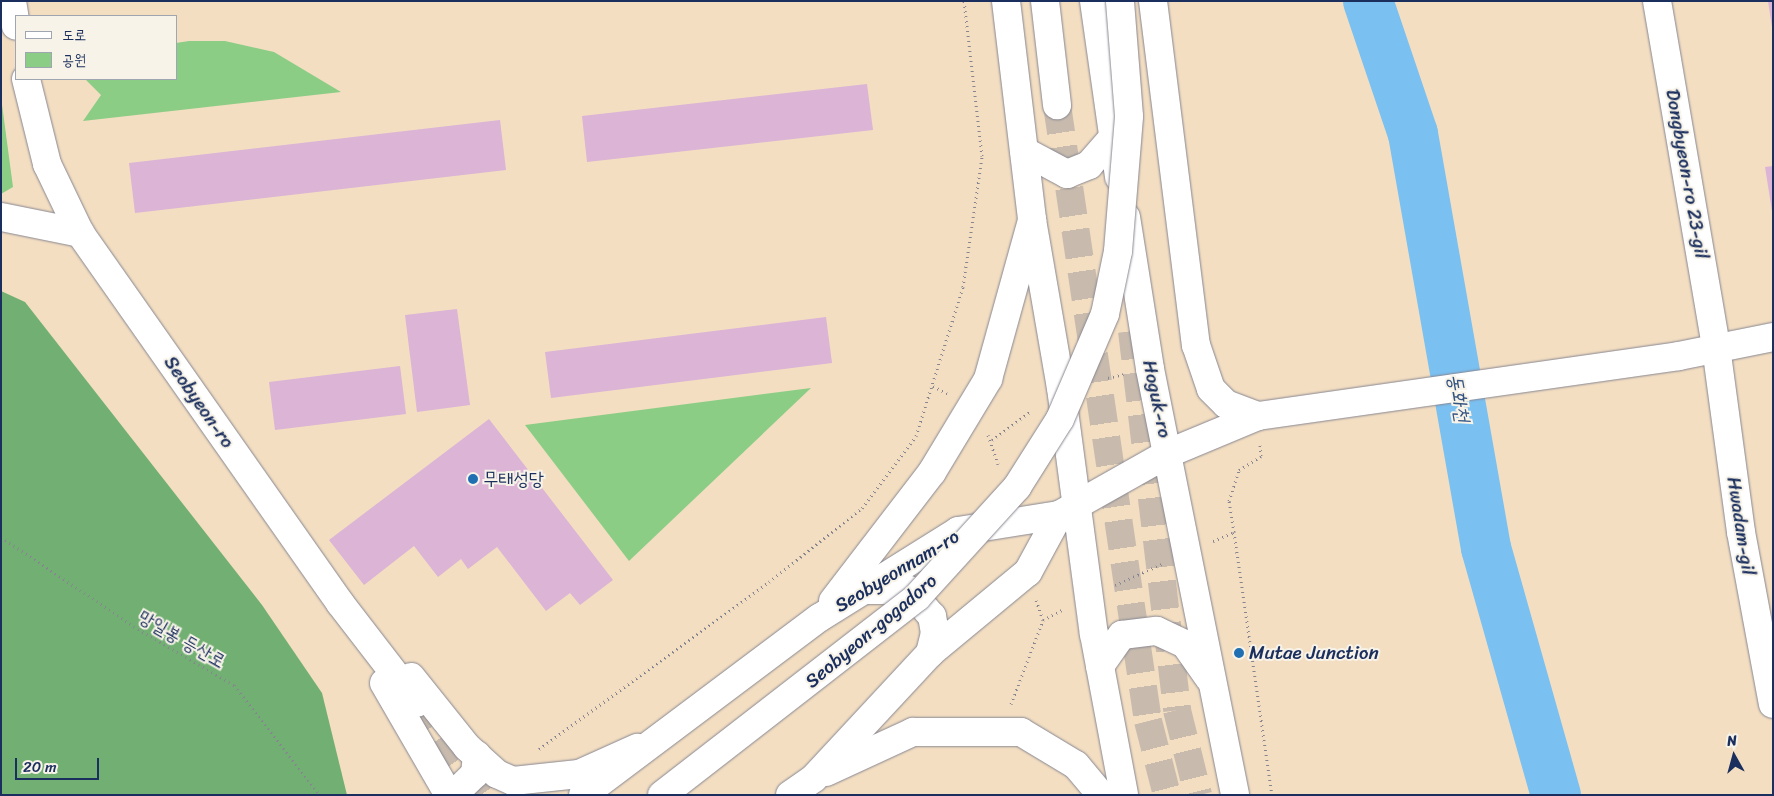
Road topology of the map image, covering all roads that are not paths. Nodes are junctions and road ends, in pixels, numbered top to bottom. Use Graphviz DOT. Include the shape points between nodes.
graph roads {
  1 [pos="12,1"];
  2 [pos="1006,1"];
  3 [pos="1044,1"];
  4 [pos="1094,1"];
  5 [pos="1120,1"];
  6 [pos="1153,1"];
  7 [pos="1657,1"];
  8 [pos="15,20"];
  9 [pos="26,80"];
  10 [pos="1057,105"];
  11 [pos="1113,137"];
  12 [pos="1024,151"];
  13 [pos="1,217"];
  14 [pos="1032,220"];
  15 [pos="80,233"];
  16 [pos="1773,337"];
  17 [pos="1716,347"];
  18 [pos="1258,416"];
  19 [pos="1169,453"];
  20 [pos="1068,510"];
  21 [pos="862,590"];
  22 [pos="340,603"];
  23 [pos="819,618"];
  24 [pos="930,654"];
  25 [pos="1100,666"];
  26 [pos="1215,687"];
  27 [pos="417,703"];
  28 [pos="1773,704"];
  29 [pos="645,745"];
  30 [pos="477,756"];
  31 [pos="814,778"];
  32 [pos="449,795"];
  33 [pos="454,795"];
  34 [pos="583,795"];
  35 [pos="662,795"];
  36 [pos="790,795"];
  37 [pos="1101,795"];
  38 [pos="1124,795"];
  39 [pos="1235,795"];
  1 -- 8 [label="main road"];
  2 -- 12 [label="main road"];
  3 -- 10 [label="main road"];
  4 -- 11 [label="main road, Hoguk-ro"];
  5 -- 35 [label="main road, Seobyeon-gogadoro, bridge" via="1129,116 1118,251 1105,314 1060,419 1017,488 918,597"];
  6 -- 18 [label="main road" via="1196,345 1211,389 1226,404"];
  7 -- 17 [label="main road, Dongbyeon-ro 23-gil"];
  9 -- 15 [label="main road, Seobyeon-ro" via="47,164"];
  11 -- 12 [label="main road" via="1089,164 1066,174"];
  11 -- 19 [label="main road, Hoguk-ro" via="1150,369"];
  12 -- 14 [label="main road"];
  13 -- 15 [label="main road"];
  14 -- 20 [label="main road"];
  14 -- 23 [label="main road" via="988,379 932,472"];
  15 -- 22 [label="main road, Seobyeon-ro"];
  16 -- 17 [label="main road"];
  17 -- 18 [label="main road" via="1679,356"];
  17 -- 28 [label="main road, Hwadam-gil" via="1741,532"];
  18 -- 19 [label="main road"];
  19 -- 20 [label="main road"];
  19 -- 26 [label="main road, Hoguk-ro"];
  20 -- 21 [label="main road, Seobyeonnam-ro" via="958,531"];
  20 -- 24 [label="main road" via="1028,572"];
  20 -- 25 [label="main road"];
  21 -- 23 [label="main road, Seobyeonnam-ro"];
  21 -- 24 [label="main road" via="909,590 932,616 935,633"];
  22 -- 27 [label="main road, Seobyeon-ro"];
  22 -- 30 [label="main road" via="428,695"];
  22 -- 32 [label="main road"];
  23 -- 29 [label="main road, Seobyeonnam-ro"];
  24 -- 31 [label="main road"];
  25 -- 26 [label="main road" via="1122,635 1157,631 1185,644"];
  25 -- 38 [label="main road"];
  26 -- 39 [label="main road, Hoguk-ro"];
  29 -- 30 [label="main road" via="579,774 542,781 513,781"];
  29 -- 34 [label="main road, Seobyeonnam-ro"];
  30 -- 33 [label="main road" via="475,774"];
  31 -- 36 [label="main road"];
  31 -- 37 [label="main road" via="913,732 1020,732 1076,765"];
}
